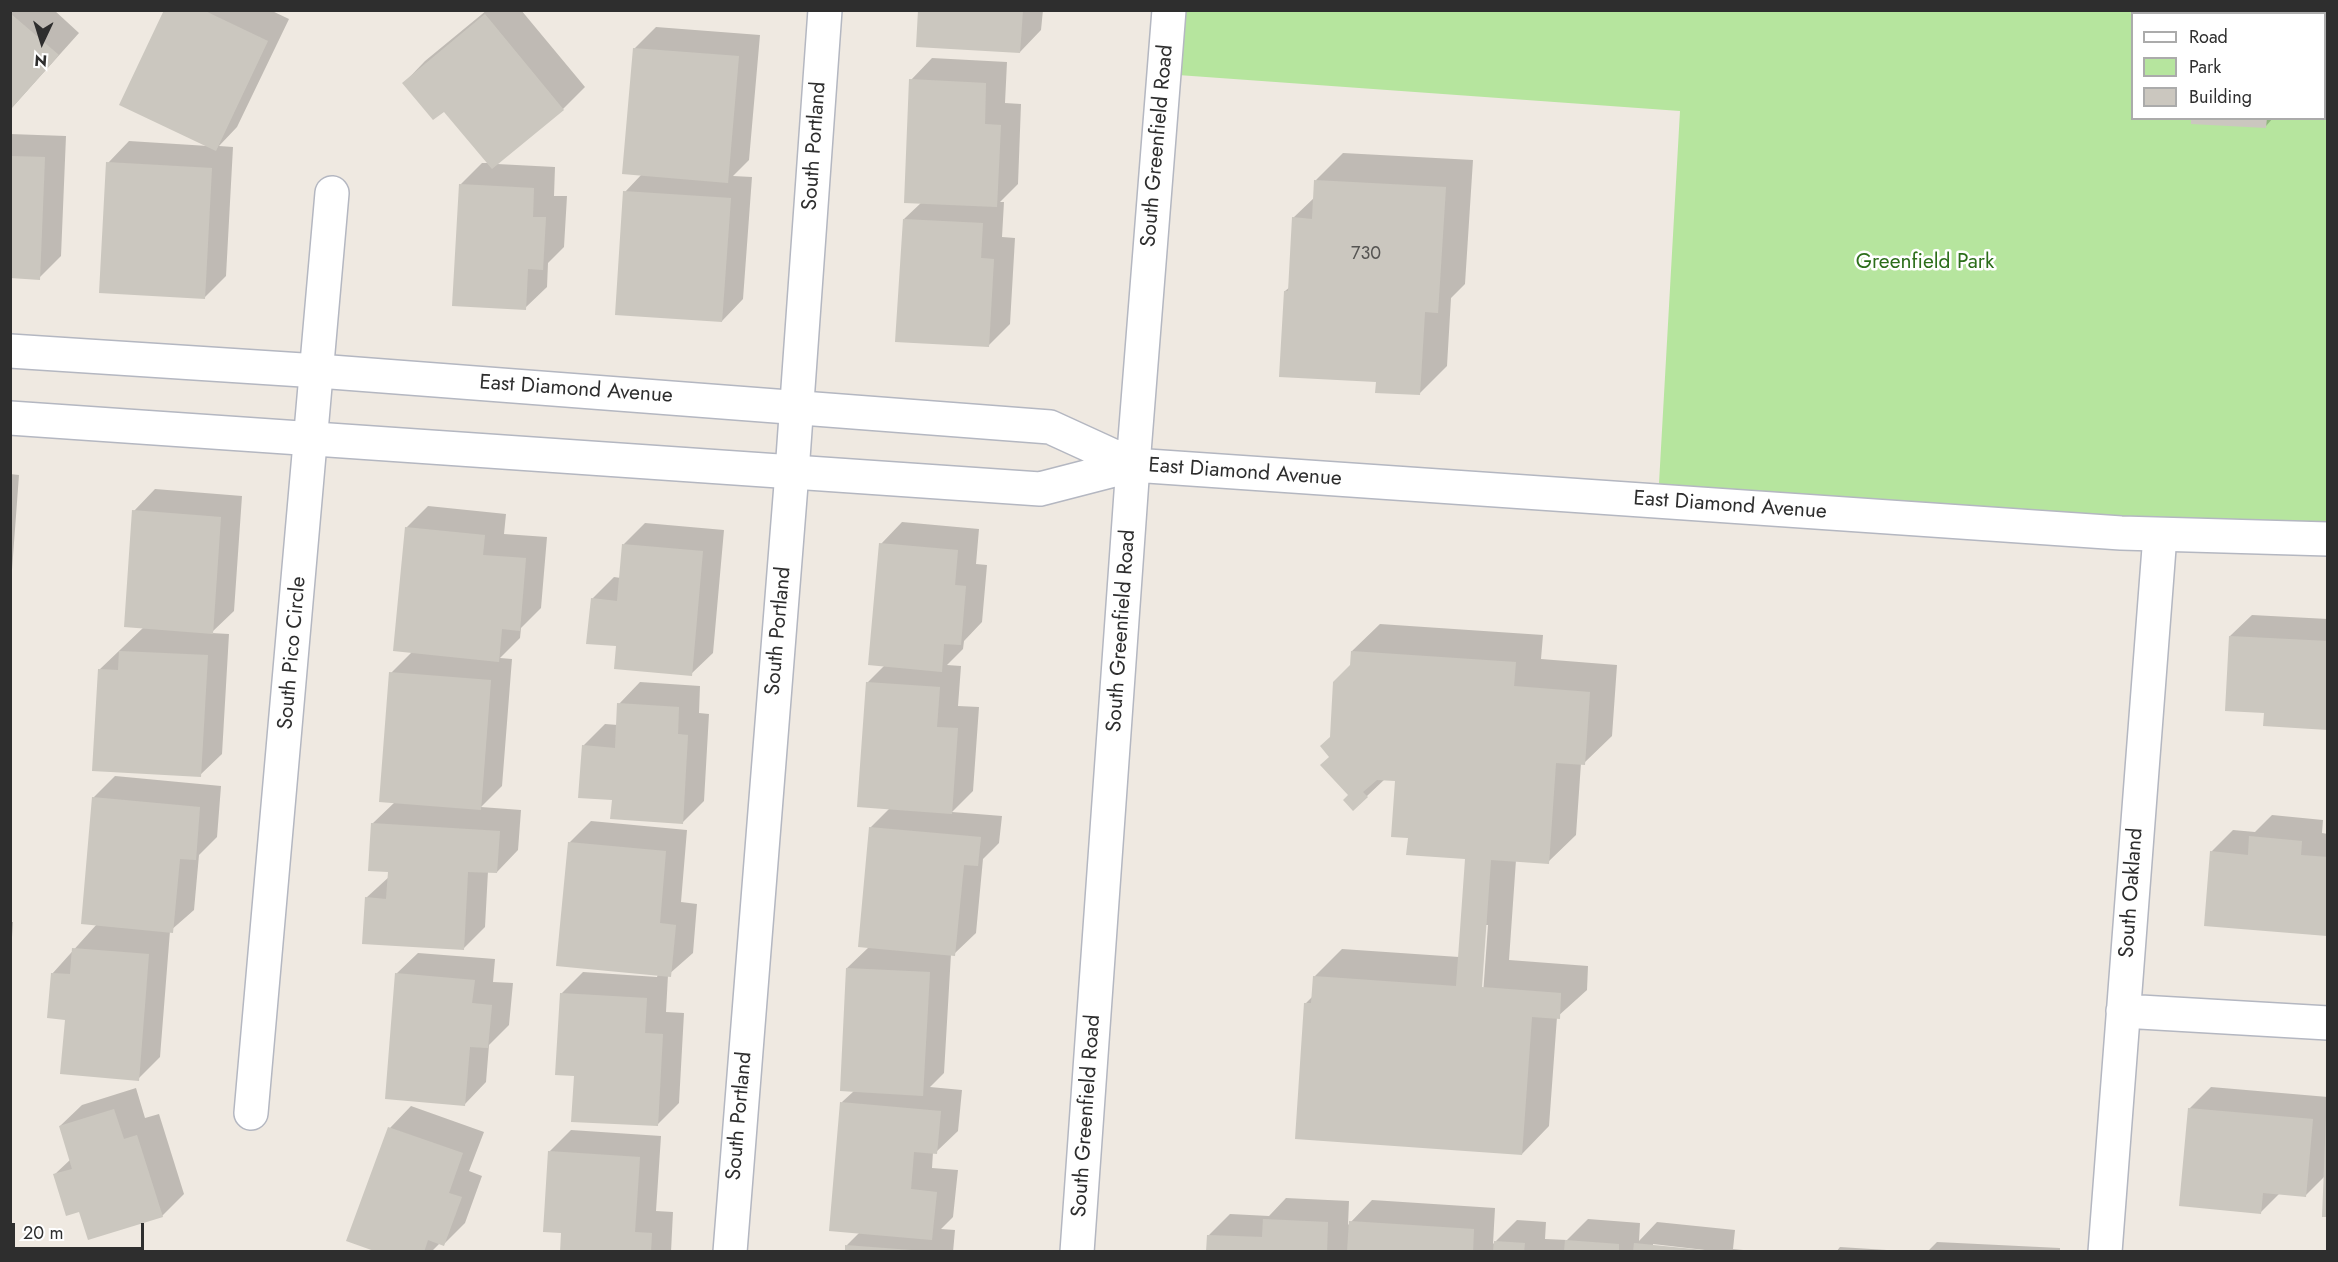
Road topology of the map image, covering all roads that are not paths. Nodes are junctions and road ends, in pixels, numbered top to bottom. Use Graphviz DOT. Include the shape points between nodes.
graph roads {
  1 [pos="825,10"];
  2 [pos="1169,10"];
  3 [pos="332,193"];
  4 [pos="10,351"];
  5 [pos="318,371"];
  6 [pos="796,407"];
  7 [pos="10,418"];
  8 [pos="312,439"];
  9 [pos="1133,465"];
  10 [pos="792,472"];
  11 [pos="2160,535"];
  12 [pos="2328,539"];
  13 [pos="2123,1011"];
  14 [pos="2328,1023"];
  15 [pos="251,1113"];
  16 [pos="730,1251"];
  17 [pos="1077,1251"];
  18 [pos="2105,1251"];
  1 -- 6 [label="street, South Portland"];
  2 -- 9 [label="street, South Greenfield Road"];
  3 -- 5 [label="street, South Pico Circle"];
  4 -- 5 [label="street, East Diamond Avenue"];
  5 -- 6 [label="street, East Diamond Avenue"];
  5 -- 8 [label="street, South Pico Circle"];
  6 -- 9 [label="street, East Diamond Avenue" via="1050,427"];
  6 -- 10 [label="street, South Portland"];
  7 -- 8 [label="street, East Diamond Avenue"];
  8 -- 10 [label="street, East Diamond Avenue"];
  8 -- 15 [label="street, South Pico Circle"];
  9 -- 10 [label="street, East Diamond Avenue" via="1040,489"];
  9 -- 11 [label="street, East Diamond Avenue"];
  9 -- 17 [label="street, South Greenfield Road"];
  10 -- 16 [label="street, South Portland"];
  11 -- 12 [label="street, East Diamond Avenue"];
  11 -- 13 [label="street, South Oakland"];
  13 -- 14 [label="street"];
  13 -- 18 [label="street, South Oakland"];
}
